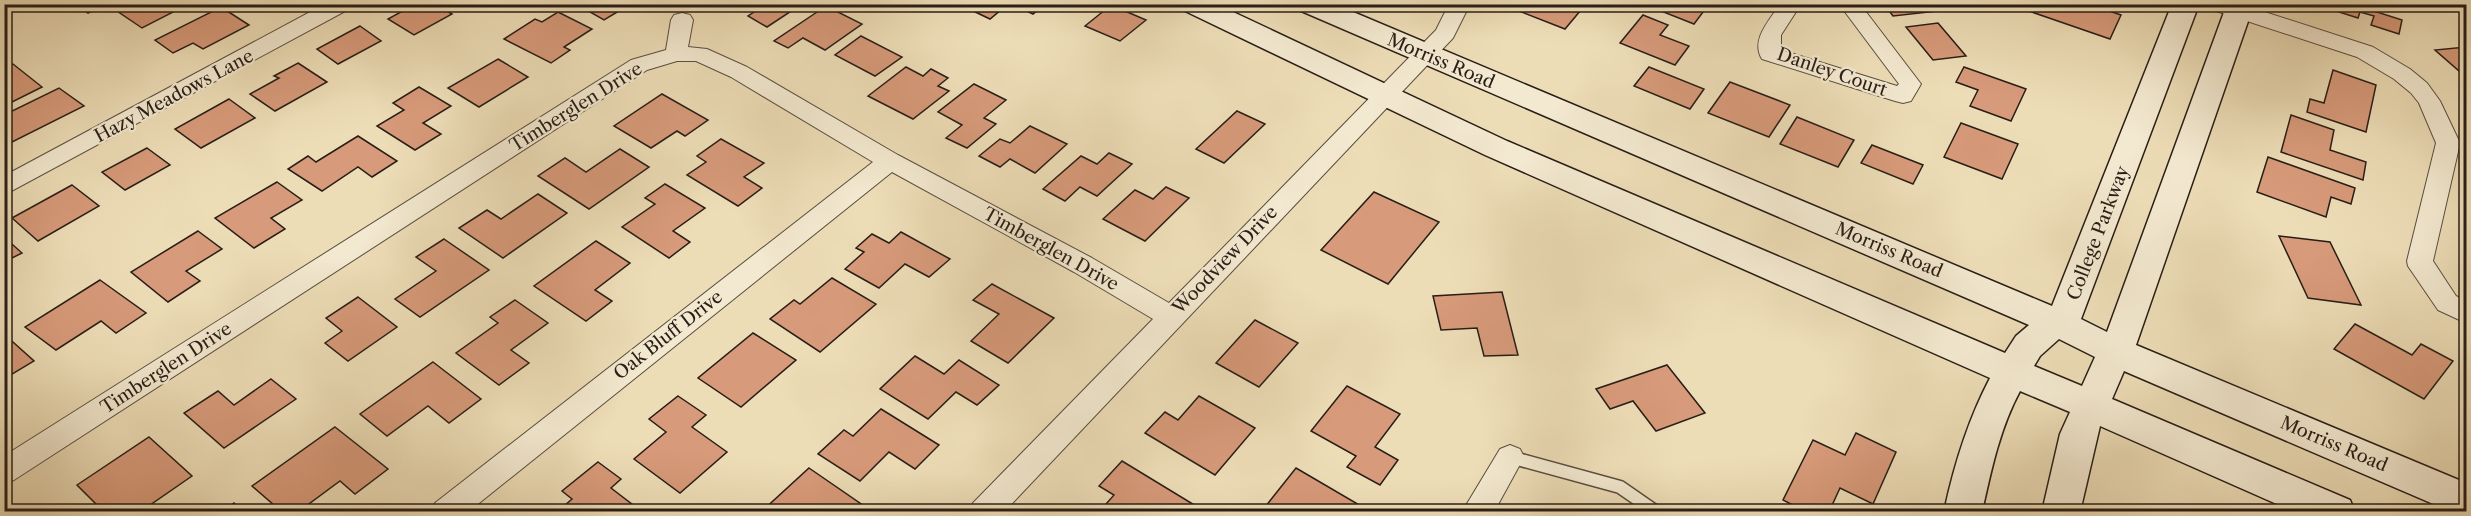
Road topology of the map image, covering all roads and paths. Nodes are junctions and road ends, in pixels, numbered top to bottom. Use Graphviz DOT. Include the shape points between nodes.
graph roads {
  1 [pos="1193,4"];
  2 [pos="1309,4"];
  3 [pos="1460,4"];
  4 [pos="1791,4"];
  5 [pos="1849,4"];
  6 [pos="2186,4"];
  7 [pos="335,6"];
  8 [pos="2232,7"];
  9 [pos="682,20"];
  10 [pos="676,54"];
  11 [pos="1424,54"];
  12 [pos="1384,96"];
  13 [pos="2448,143"];
  14 [pos="2466,159"];
  15 [pos="890,160"];
  16 [pos="4,187"];
  17 [pos="2466,313"];
  18 [pos="1171,317"];
  19 [pos="2056,322"];
  20 [pos="2116,352"];
  21 [pos="2012,373"];
  22 [pos="2091,406"];
  23 [pos="1510,457"];
  24 [pos="4,471"];
  25 [pos="2466,500"];
  26 [pos="446,512"];
  27 [pos="984,512"];
  28 [pos="1477,512"];
  29 [pos="1656,512"];
  30 [pos="1963,512"];
  31 [pos="2061,512"];
  32 [pos="2336,512"];
  1 -- 12 [label="main road"];
  2 -- 11 [label="main road, Morriss Road"];
  3 -- 11 [label="street, Woodview Drive" via="1445,33"];
  4 -- 5 [label="street, Danley Court" via="1770,35 1770,54 1903,96 1910,84"];
  6 -- 19 [label="main road, College Parkway" via="2067,313"];
  7 -- 16 [label="street, Hazy Meadows Lane"];
  8 -- 13 [label="street" via="2351,46 2402,74 2429,101"];
  8 -- 20 [label="main road"];
  9 -- 10 [label="street"];
  10 -- 15 [label="street, Timberglen Drive" via="699,54 739,72"];
  10 -- 24 [label="street, Timberglen Drive" via="639,65"];
  11 -- 12 [label="street, Woodview Drive"];
  11 -- 19 [label="main road, Morriss Road"];
  12 -- 18 [label="street, Woodview Drive"];
  12 -- 21 [label="main road"];
  13 -- 14 [label="street"];
  13 -- 17 [label="street" via="2420,261 2447,303"];
  15 -- 18 [label="street, Timberglen Drive"];
  15 -- 26 [label="street, Oak Bluff Drive"];
  18 -- 27 [label="street, Woodview Drive"];
  19 -- 20 [label="main road, Morriss Road"];
  19 -- 21 [label="main road, College Parkway" via="2028,346"];
  20 -- 22 [label="main road"];
  20 -- 25 [label="main road, Morriss Road"];
  21 -- 22 [label="main road"];
  21 -- 30 [label="main road, College Parkway" via="1991,412"];
  22 -- 31 [label="main road" via="2074,449"];
  22 -- 32 [label="main road"];
  23 -- 28 [label="street"];
  23 -- 29 [label="lane" via="1620,487"];
}
